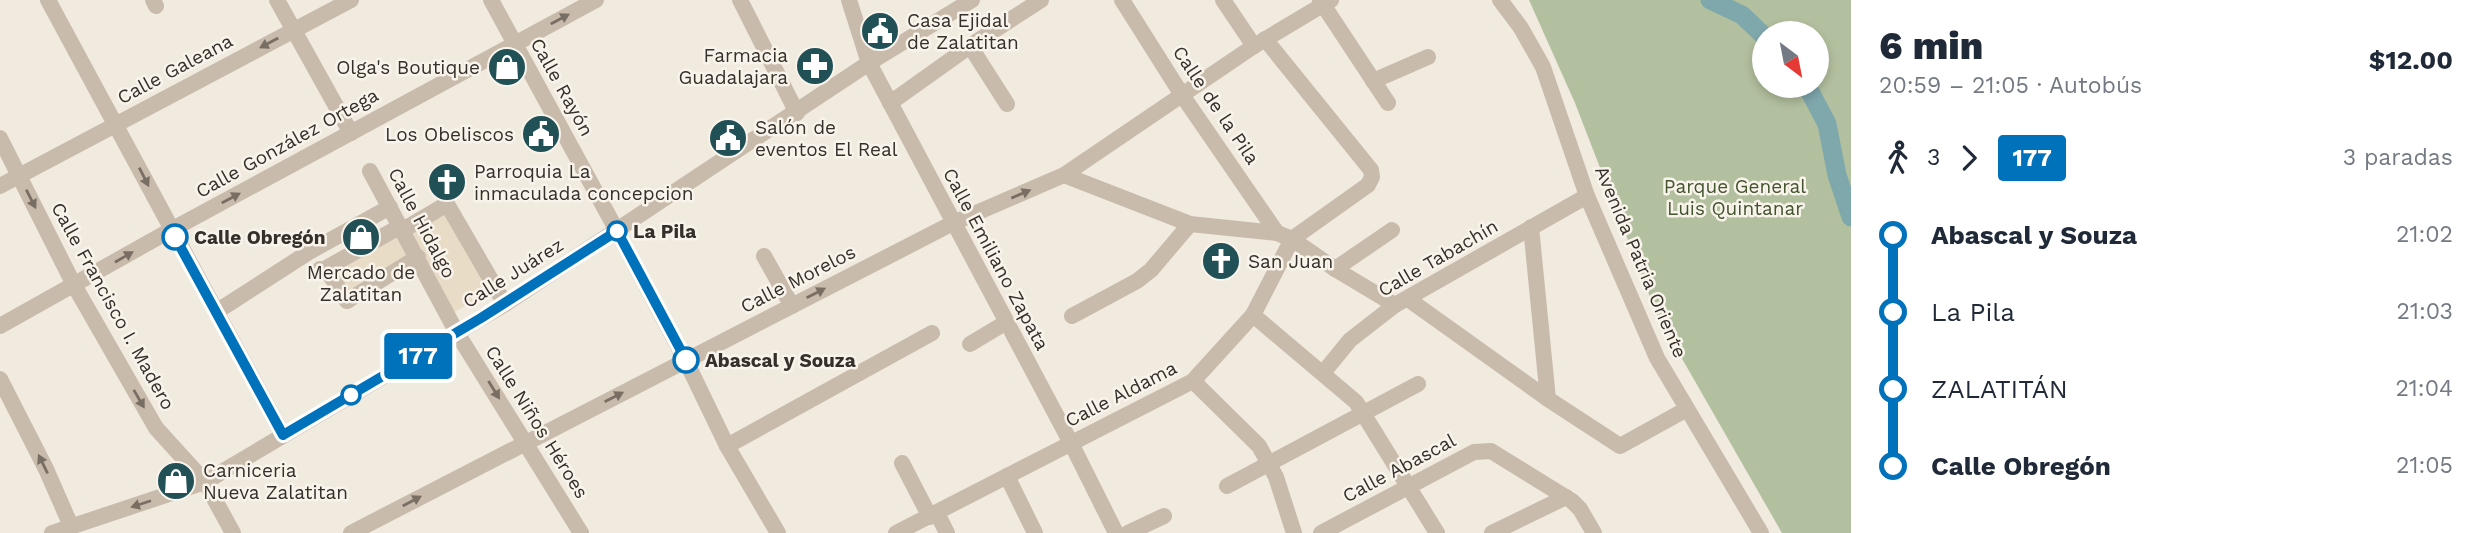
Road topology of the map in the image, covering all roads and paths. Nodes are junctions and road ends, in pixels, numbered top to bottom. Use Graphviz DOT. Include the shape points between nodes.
graph roads {
  1 [pos="48,0"];
  2 [pos="277,0"];
  3 [pos="351,0"];
  4 [pos="491,0"];
  5 [pos="596,0"];
  6 [pos="740,0"];
  7 [pos="849,0"];
  8 [pos="972,0"];
  9 [pos="1041,0"];
  10 [pos="1122,0"];
  11 [pos="1223,0"];
  12 [pos="1500,0"];
  13 [pos="1325,1"];
  14 [pos="293,30"];
  15 [pos="514,43"];
  16 [pos="1259,43"];
  17 [pos="970,46"];
  18 [pos="1428,57"];
  19 [pos="869,64"];
  20 [pos="1373,81"];
  21 [pos="1182,95"];
  22 [pos="890,103"];
  23 [pos="1388,103"];
  24 [pos="1007,104"];
  25 [pos="797,113"];
  26 [pos="116,124"];
  27 [pos="351,133"];
  28 [pos="0,138"];
  29 [pos="370,171"];
  30 [pos="1065,175"];
  31 [pos="19,176"];
  32 [pos="0,186"];
  33 [pos="1587,196"];
  34 [pos="390,206"];
  35 [pos="953,223"];
  36 [pos="1191,224"];
  37 [pos="1531,227"];
  38 [pos="402,228"];
  39 [pos="171,230"];
  40 [pos="1392,230"];
  41 [pos="617,231"];
  42 [pos="1285,236"];
  43 [pos="309,252"];
  44 [pos="765,256"];
  45 [pos="418,257"];
  46 [pos="326,269"];
  47 [pos="1335,269"];
  48 [pos="74,285"];
  49 [pos="1402,302"];
  50 [pos="505,304"];
  51 [pos="792,306"];
  52 [pos="216,312"];
  53 [pos="1072,316"];
  54 [pos="1253,316"];
  55 [pos="1005,323"];
  56 [pos="0,326"];
  57 [pos="457,333"];
  58 [pos="932,333"];
  59 [pos="970,344"];
  60 [pos="686,360"];
  61 [pos="1323,373"];
  62 [pos="0,379"];
  63 [pos="1193,381"];
  64 [pos="1418,384"];
  65 [pos="1548,399"];
  66 [pos="1687,409"];
  67 [pos="1364,414"];
  68 [pos="283,435"];
  69 [pos="526,442"];
  70 [pos="1071,443"];
  71 [pos="727,446"];
  72 [pos="902,463"];
  73 [pos="1269,464"];
  74 [pos="1007,476"];
  75 [pos="205,482"];
  76 [pos="1227,486"];
  77 [pos="1407,488"];
  78 [pos="1566,497"];
  79 [pos="934,515"];
  80 [pos="1164,516"];
  81 [pos="71,526"];
  82 [pos="52,533"];
  83 [pos="233,533"];
  84 [pos="351,533"];
  85 [pos="581,533"];
  86 [pos="778,533"];
  87 [pos="896,533"];
  88 [pos="947,533"];
  89 [pos="1035,533"];
  90 [pos="1116,533"];
  91 [pos="1128,533"];
  92 [pos="1294,533"];
  93 [pos="1321,533"];
  94 [pos="1437,533"];
  95 [pos="1492,533"];
  96 [pos="1594,533"];
  97 [pos="1761,533"];
  1 -- 26 [label="street"];
  2 -- 14 [label="street"];
  3 -- 14 [label="street, Calle Galeana"];
  4 -- 15 [label="street, Calle Rayón"];
  15 -- 5 [label="street, Calle González Ortega, one-way"];
  6 -- 25 [label="street"];
  7 -- 19 [label="street, Calle Emiliano Zapata"];
  8 -- 19 [label="street, Calle Juárez"];
  9 -- 17 [label="street"];
  10 -- 21 [label="street, Calle de la Pila"];
  11 -- 16 [label="street"];
  12 -- 33 [label="street, Avenida Patria Oriente" via="1544,67"];
  13 -- 16 [label="street, Calle Morelos"];
  13 -- 20 [label="street"];
  14 -- 26 [label="street, Calle Galeana, one-way"];
  14 -- 27 [label="street"];
  15 -- 27 [label="street, Calle González Ortega"];
  15 -- 41 [label="street, Calle Rayón"];
  16 -- 21 [label="street, Calle Morelos"];
  16 -- 42 [label="street, Calle Aldama" via="1371,170 1372,177 1361,191"];
  17 -- 22 [label="street"];
  17 -- 24 [label="street"];
  18 -- 20 [label="street"];
  19 -- 22 [label="street, Calle Emiliano Zapata"];
  19 -- 25 [label="street, Calle Juárez"];
  20 -- 23 [label="street"];
  21 -- 30 [label="street, Calle Morelos"];
  21 -- 42 [label="street, Calle de la Pila"];
  22 -- 35 [label="street, Calle Emiliano Zapata"];
  25 -- 41 [label="street, Calle Juárez"];
  26 -- 31 [label="street, Calle Galeana"];
  26 -- 39 [label="street, one-way"];
  39 -- 27 [label="street, Calle González Ortega, one-way"];
  28 -- 31 [label="street, Calle Francisco I. Madero"];
  29 -- 34 [label="street, Calle Hidalgo"];
  35 -- 30 [label="street, Calle Morelos, one-way"];
  30 -- 36 [label="street"];
  31 -- 32 [label="street, Calle Galeana"];
  31 -- 48 [label="street, Calle Francisco I. Madero, one-way"];
  33 -- 37 [label="street, Calle Tabachín"];
  33 -- 66 [label="street, Avenida Patria Oriente" via="1657,358"];
  34 -- 38 [label="street, Calle Hidalgo"];
  34 -- 43 [label="street"];
  51 -- 35 [label="street, Calle Morelos, one-way"];
  35 -- 55 [label="street, Calle Emiliano Zapata"];
  36 -- 42 [label="street"];
  36 -- 53 [label="street" via="1137,281"];
  37 -- 49 [label="street, Calle Tabachín"];
  37 -- 65 [label="street"];
  38 -- 45 [label="street, Calle Hidalgo"];
  38 -- 46 [label="street"];
  38 -- 50 [label="street" via="447,204"];
  48 -- 39 [label="street, Calle González Ortega, one-way"];
  39 -- 52 [label="street"];
  40 -- 47 [label="street"];
  41 -- 50 [label="street, Calle Juárez"];
  41 -- 60 [label="street, Calle Rayón"];
  42 -- 47 [label="street, Calle de la Pila"];
  42 -- 54 [label="street, Calle Aldama"];
  43 -- 46 [label="street" via="321,271"];
  43 -- 52 [label="street"];
  44 -- 51 [label="street"];
  45 -- 46 [label="street" via="347,301"];
  45 -- 57 [label="street, Calle Hidalgo"];
  47 -- 49 [label="street, Calle de la Pila"];
  48 -- 56 [label="street, Calle González Ortega"];
  48 -- 75 [label="street, Calle Francisco I. Madero, one-way" via="156,428"];
  49 -- 61 [label="street, Calle Tabachín" via="1350,340"];
  49 -- 65 [label="street, Calle de la Pila"];
  50 -- 57 [label="street, Calle Juárez"];
  51 -- 60 [label="street, Calle Morelos"];
  52 -- 68 [label="street"];
  54 -- 61 [label="street"];
  54 -- 63 [label="street, Calle Aldama"];
  55 -- 59 [label="street"];
  55 -- 70 [label="street, Calle Emiliano Zapata"];
  57 -- 68 [label="street, Calle Juárez"];
  57 -- 69 [label="street, Calle Niños Héroes, one-way"];
  58 -- 71 [label="street"];
  69 -- 60 [label="street, Calle Morelos, one-way"];
  60 -- 71 [label="street, Calle Rayón"];
  61 -- 67 [label="street"];
  81 -- 62 [label="street, one-way"];
  63 -- 70 [label="street, Calle Aldama"];
  63 -- 73 [label="street" via="1259,446"];
  64 -- 67 [label="street"];
  65 -- 66 [label="street, Calle de la Pila" via="1620,446"];
  66 -- 97 [label="street, Avenida Patria Oriente"];
  67 -- 73 [label="street"];
  67 -- 77 [label="street"];
  68 -- 75 [label="street, Calle Juárez"];
  84 -- 69 [label="street, Calle Morelos, one-way"];
  69 -- 85 [label="street, Calle Niños Héroes"];
  70 -- 74 [label="street, Calle Aldama"];
  70 -- 90 [label="street, Calle Emiliano Zapata"];
  71 -- 86 [label="street, Calle Rayón"];
  72 -- 79 [label="street"];
  73 -- 76 [label="street"];
  73 -- 92 [label="street"];
  74 -- 79 [label="street, Calle Aldama"];
  74 -- 89 [label="street"];
  75 -- 81 [label="street, Calle Juárez, one-way"];
  75 -- 83 [label="street, Calle Francisco I. Madero"];
  77 -- 78 [label="street, Calle Abascal" via="1482,450 1492,451"];
  77 -- 93 [label="street, Calle Abascal"];
  77 -- 94 [label="street"];
  78 -- 95 [label="street"];
  78 -- 96 [label="street, Calle Abascal" via="1580,509"];
  79 -- 87 [label="street, Calle Aldama"];
  79 -- 88 [label="street"];
  80 -- 91 [label="street"];
  81 -- 82 [label="street, Calle Juárez"];
}
